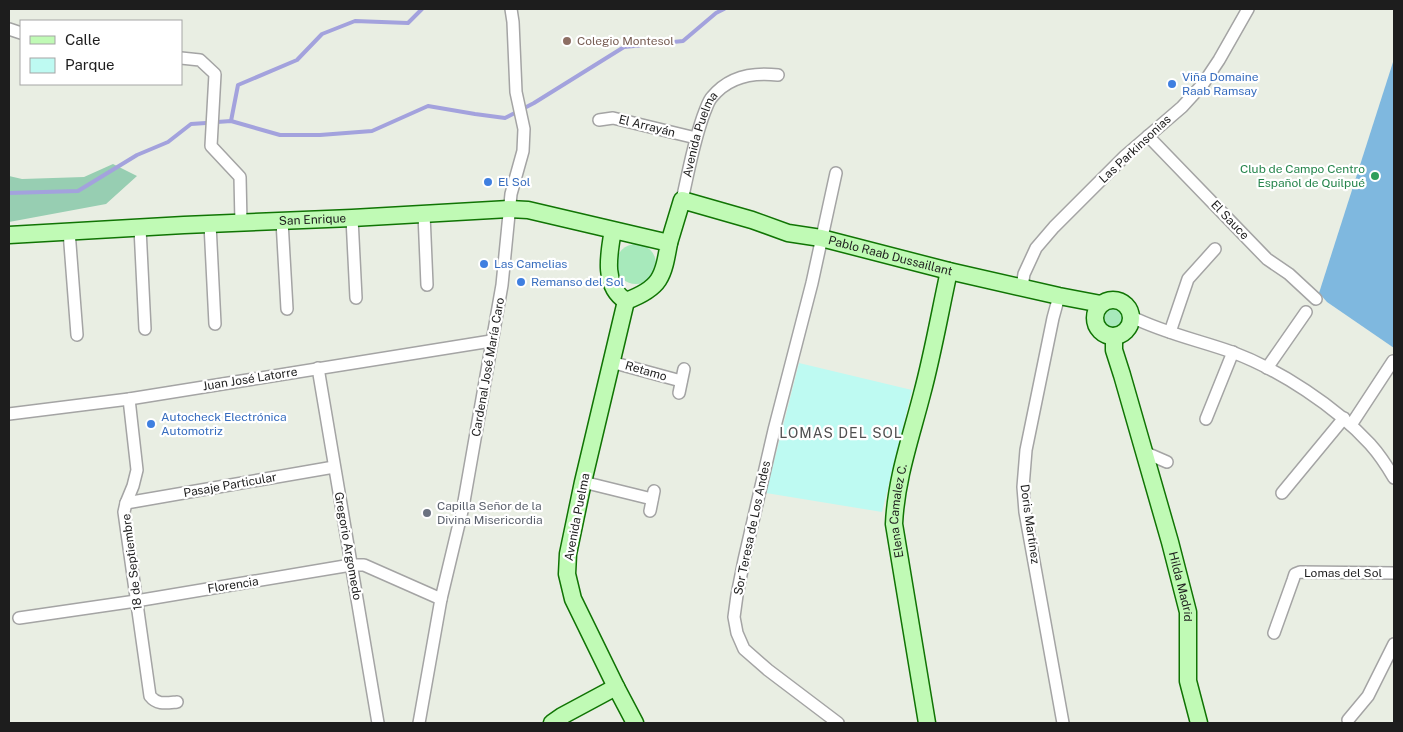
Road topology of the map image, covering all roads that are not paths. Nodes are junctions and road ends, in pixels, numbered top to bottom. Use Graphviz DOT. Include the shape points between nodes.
graph roads {
  1 [pos="511,9"];
  2 [pos="1248,9"];
  3 [pos="182,58"];
  4 [pos="778,75"];
  5 [pos="599,120"];
  6 [pos="1148,136"];
  7 [pos="696,138"];
  8 [pos="836,173"];
  9 [pos="682,200"];
  10 [pos="509,209"];
  11 [pos="424,214"];
  12 [pos="352,218"];
  13 [pos="282,221"];
  14 [pos="241,223"];
  15 [pos="210,224"];
  16 [pos="140,228"];
  17 [pos="613,230"];
  18 [pos="69,231"];
  19 [pos="9,234"];
  20 [pos="821,238"];
  21 [pos="669,243"];
  22 [pos="1215,249"];
  23 [pos="949,271"];
  24 [pos="427,285"];
  25 [pos="1022,287"];
  26 [pos="1059,296"];
  27 [pos="356,298"];
  28 [pos="1316,299"];
  29 [pos="626,301"];
  30 [pos="1101,304"];
  31 [pos="286,309"];
  32 [pos="1306,312"];
  33 [pos="1132,316"];
  34 [pos="215,324"];
  35 [pos="145,329"];
  36 [pos="1170,332"];
  37 [pos="77,335"];
  38 [pos="1114,336"];
  39 [pos="491,341"];
  40 [pos="1232,352"];
  41 [pos="1393,361"];
  42 [pos="611,362"];
  43 [pos="318,368"];
  44 [pos="1267,368"];
  45 [pos="684,369"];
  46 [pos="129,399"];
  47 [pos="9,414"];
  48 [pos="1206,419"];
  49 [pos="1347,422"];
  50 [pos="1144,452"];
  51 [pos="1167,462"];
  52 [pos="334,467"];
  53 [pos="1394,478"];
  54 [pos="582,482"];
  55 [pos="1282,493"];
  56 [pos="126,503"];
  57 [pos="650,511"];
  58 [pos="351,565"];
  59 [pos="1394,573"];
  60 [pos="441,599"];
  61 [pos="136,601"];
  62 [pos="19,618"];
  63 [pos="1274,633"];
  64 [pos="1394,644"];
  65 [pos="616,687"];
  66 [pos="177,702"];
  67 [pos="1348,720"];
  68 [pos="378,723"];
  69 [pos="420,723"];
  70 [pos="552,723"];
  71 [pos="635,723"];
  72 [pos="838,723"];
  73 [pos="927,723"];
  74 [pos="1063,723"];
  75 [pos="1199,723"];
  1 -- 10 [label="street, Cardenal José María Caro" via="517,95 524,121 523,150"];
  2 -- 6 [label="street, Las Parkinsonias" via="1203,84"];
  3 -- 14 [label="street" via="200,60 215,74 211,146 240,177"];
  4 -- 7 [label="street, Avenida Puelma" via="740,77 724,86 711,98"];
  5 -- 7 [label="street, El Arrayán" via="613,118"];
  6 -- 25 [label="street, Las Parkinsonias" via="1036,248 1024,274"];
  6 -- 28 [label="street, El Sauce" via="1267,259"];
  7 -- 9 [label="street, Avenida Puelma"];
  8 -- 20 [label="street, Sor Teresa de Los Andes"];
  9 -- 20 [label="street, Pablo Raab Dussaillant" via="788,232"];
  9 -- 21 [label="street, Avenida Puelma"];
  10 -- 11 [label="street, San Enrique"];
  10 -- 17 [label="street, San Enrique" via="528,210"];
  10 -- 39 [label="street, Cardenal José María Caro" via="502,285"];
  11 -- 12 [label="street, San Enrique"];
  11 -- 24 [label="street"];
  12 -- 13 [label="street, San Enrique"];
  12 -- 27 [label="street"];
  13 -- 14 [label="street, San Enrique"];
  13 -- 31 [label="street"];
  14 -- 15 [label="street, San Enrique"];
  15 -- 16 [label="street, San Enrique"];
  15 -- 34 [label="street"];
  16 -- 18 [label="street, San Enrique"];
  16 -- 35 [label="street"];
  17 -- 21 [label="street"];
  17 -- 29 [label="street" via="609,273 614,288"];
  18 -- 19 [label="street, San Enrique"];
  18 -- 37 [label="street"];
  20 -- 23 [label="street, Pablo Raab Dussaillant"];
  20 -- 72 [label="street, Sor Teresa de Los Andes" via="746,551 734,617 744,649"];
  21 -- 29 [label="street, Avenida Puelma" via="659,280 646,292"];
  22 -- 36 [label="street" via="1188,279"];
  23 -- 25 [label="street, Pablo Raab Dussaillant"];
  23 -- 73 [label="street, Elena Camalez C." via="923,392 900,476 894,524"];
  25 -- 26 [label="street, Pablo Raab Dussaillant"];
  26 -- 30 [label="street, Pablo Raab Dussaillant"];
  26 -- 74 [label="street, Doris Martínez" via="1035,403 1022,487"];
  29 -- 42 [label="street, Avenida Puelma"];
  30 -- 33 [label="street, Pablo Raab Dussaillant" via="1112,299 1123,302"];
  30 -- 38 [label="street" via="1095,322 1102,332"];
  32 -- 44 [label="street"];
  33 -- 36 [label="street"];
  33 -- 38 [label="street" via="1125,332"];
  36 -- 40 [label="street"];
  38 -- 50 [label="street, Hilda Madrid" via="1114,350"];
  39 -- 43 [label="street, Juan José Latorre"];
  39 -- 60 [label="street, Cardenal José María Caro" via="463,507"];
  40 -- 44 [label="street"];
  40 -- 48 [label="street"];
  41 -- 49 [label="street"];
  42 -- 45 [label="street, Retamo" via="680,387"];
  42 -- 54 [label="street, Avenida Puelma"];
  43 -- 46 [label="street, Juan José Latorre"];
  43 -- 52 [label="street, Gregorio Argomedo"];
  44 -- 49 [label="street" via="1302,388"];
  46 -- 47 [label="street, Juan José Latorre"];
  46 -- 56 [label="street, 18 de Septiembre" via="137,470"];
  49 -- 53 [label="street" via="1371,445"];
  49 -- 55 [label="street"];
  50 -- 51 [label="street"];
  50 -- 75 [label="street, Hilda Madrid" via="1188,612 1188,681"];
  52 -- 56 [label="street, Pasaje Particular"];
  52 -- 58 [label="street, Gregorio Argomedo"];
  54 -- 57 [label="street" via="653,495"];
  54 -- 65 [label="street, Avenida Puelma" via="567,574 573,599"];
  56 -- 61 [label="street, 18 de Septiembre" via="124,512"];
  58 -- 60 [label="street, Florencia" via="364,565"];
  58 -- 61 [label="street, Florencia"];
  58 -- 68 [label="street, Gregorio Argomedo"];
  59 -- 63 [label="street, Lomas del Sol" via="1300,572 1293,580"];
  60 -- 69 [label="street, Cardenal José María Caro"];
  61 -- 62 [label="street, Florencia"];
  61 -- 66 [label="street, 18 de Septiembre" via="150,696 161,703"];
  64 -- 67 [label="street" via="1368,696"];
  65 -- 70 [label="street"];
  65 -- 71 [label="street, Avenida Puelma"];
}
